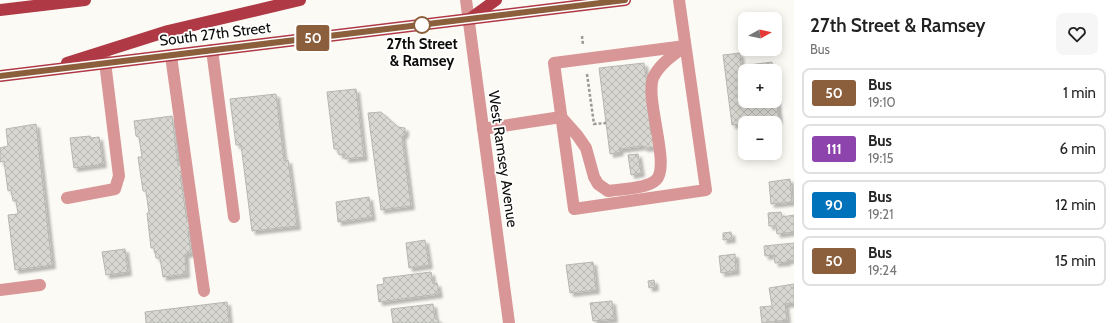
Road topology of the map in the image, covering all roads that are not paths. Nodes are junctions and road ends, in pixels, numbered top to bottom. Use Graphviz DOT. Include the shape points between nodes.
graph roads {
  1 [pos="85,0"];
  2 [pos="300,0"];
  3 [pos="466,0"];
  4 [pos="496,0"];
  5 [pos="625,0"];
  6 [pos="679,0"];
  7 [pos="0,10"];
  8 [pos="469,20"];
  9 [pos="685,46"];
  10 [pos="212,50"];
  11 [pos="104,51"];
  12 [pos="171,56"];
  13 [pos="105,63"];
  14 [pos="39,71"];
  15 [pos="0,76"];
  16 [pos="561,117"];
  17 [pos="483,129"];
  18 [pos="67,198"];
  19 [pos="234,217"];
  20 [pos="40,285"];
  21 [pos="0,290"];
  22 [pos="204,291"];
  23 [pos="509,323"];
  1 -- 7 [label="main road"];
  2 -- 11 [label="main road" via="168,31"];
  3 -- 8 [label="street, West Ramsey Avenue"];
  4 -- 8 [label="main road"];
  5 -- 8 [label="main road, South 27th Street"];
  6 -- 9 [label="street"];
  8 -- 10 [label="main road, South 27th Street"];
  8 -- 17 [label="street, West Ramsey Avenue"];
  9 -- 16 [label="street" via="554,63"];
  9 -- 16 [label="street" via="659,68 653,79 660,172 656,180 646,186 608,191 598,184 586,148"];
  9 -- 16 [label="street" via="706,190 574,209"];
  10 -- 12 [label="main road, South 27th Street"];
  10 -- 19 [label="street"];
  11 -- 13 [label="street"];
  11 -- 14 [label="main road"];
  12 -- 13 [label="main road, South 27th Street"];
  12 -- 22 [label="street"];
  13 -- 14 [label="main road, South 27th Street"];
  13 -- 18 [label="street" via="119,176 115,189"];
  14 -- 15 [label="main road, South 27th Street"];
  16 -- 17 [label="street"];
  17 -- 23 [label="street, West Ramsey Avenue"];
  20 -- 21 [label="street"];
}
